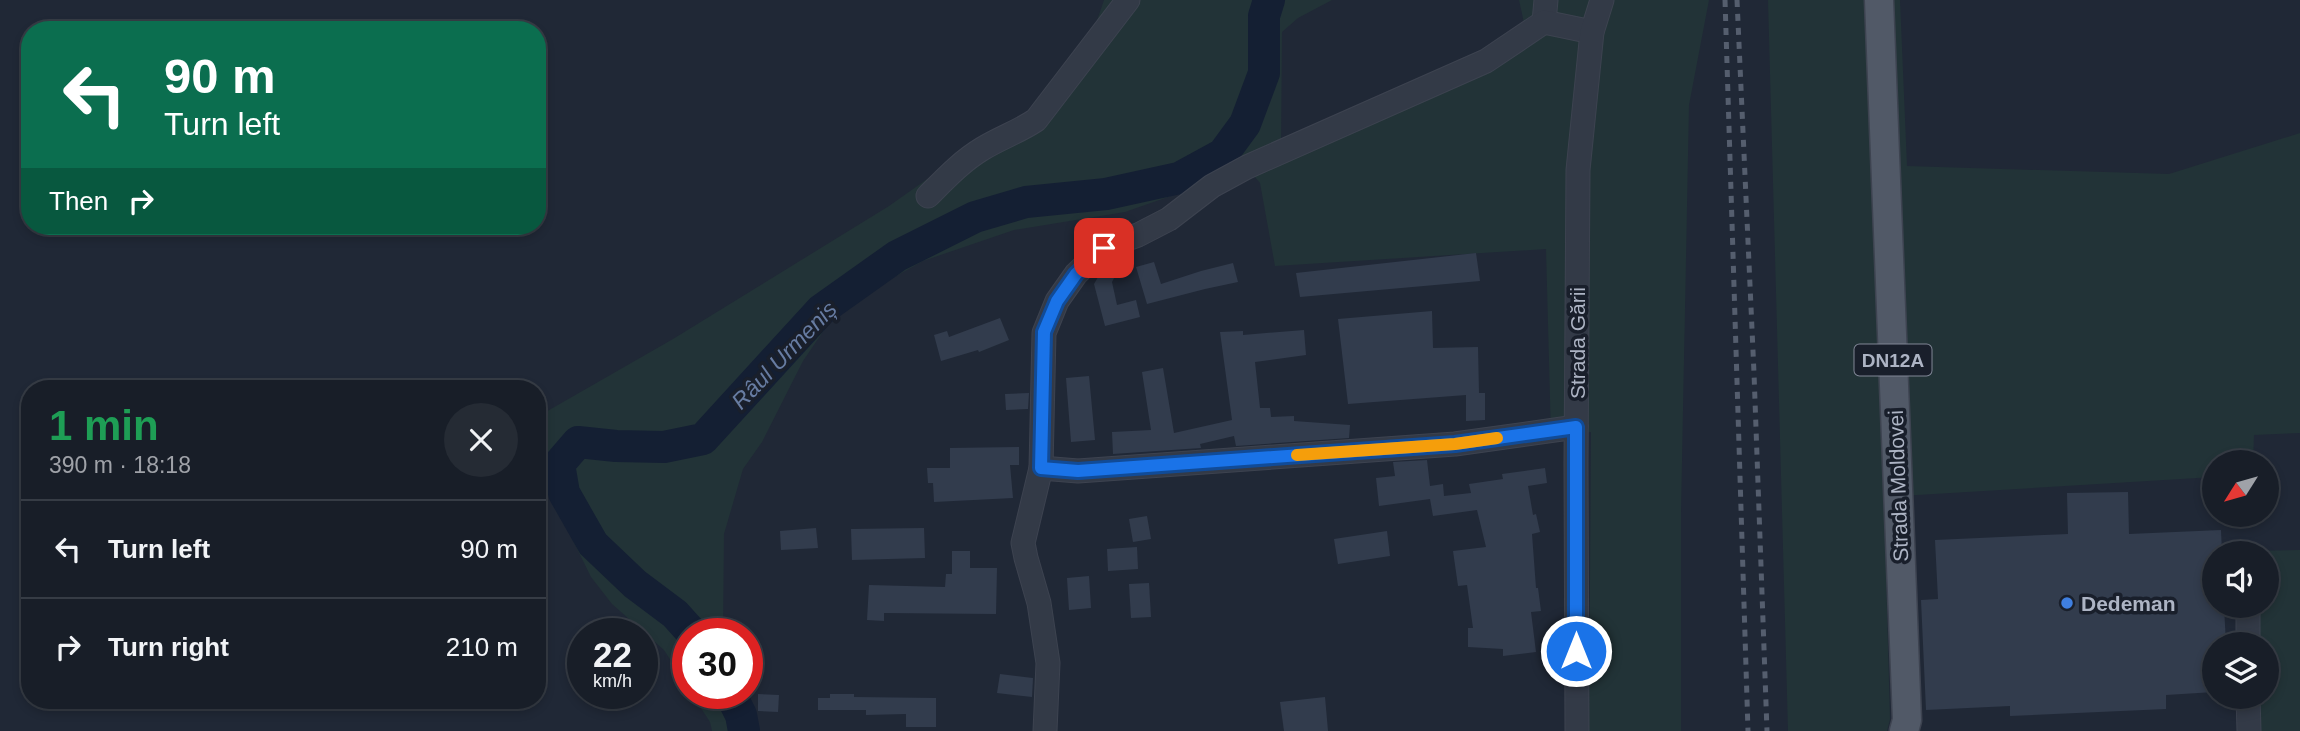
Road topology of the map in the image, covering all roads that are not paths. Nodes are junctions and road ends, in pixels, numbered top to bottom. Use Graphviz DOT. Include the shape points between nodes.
graph roads {
  1 [pos="1128,0"];
  2 [pos="1602,0"];
  3 [pos="1879,0"];
  4 [pos="1545,11"];
  5 [pos="1592,32"];
  6 [pos="928,196"];
  7 [pos="1576,427"];
  8 [pos="1041,468"];
  9 [pos="2248,709"];
  10 [pos="1908,727"];
  11 [pos="1045,731"];
  12 [pos="1577,731"];
  13 [pos="2249,731"];
  1 -- 6 [label="street" via="1036,120 982,148"];
  2 -- 5 [label="street, Strada Gării"];
  3 -- 10 [label="main road, Strada Moldovei / DN12A"];
  4 -- 5 [label="street"];
  4 -- 8 [label="street" via="1486,61 1259,161 1212,186 1169,219 1104,248 1063,292 1044,332"];
  5 -- 7 [label="street, Strada Gării" via="1578,170"];
  7 -- 8 [label="street" via="1455,444 1078,471"];
  7 -- 12 [label="street, Strada Gării"];
  8 -- 11 [label="street" via="1023,543 1048,663"];
  9 -- 13 [label="street"];
}
